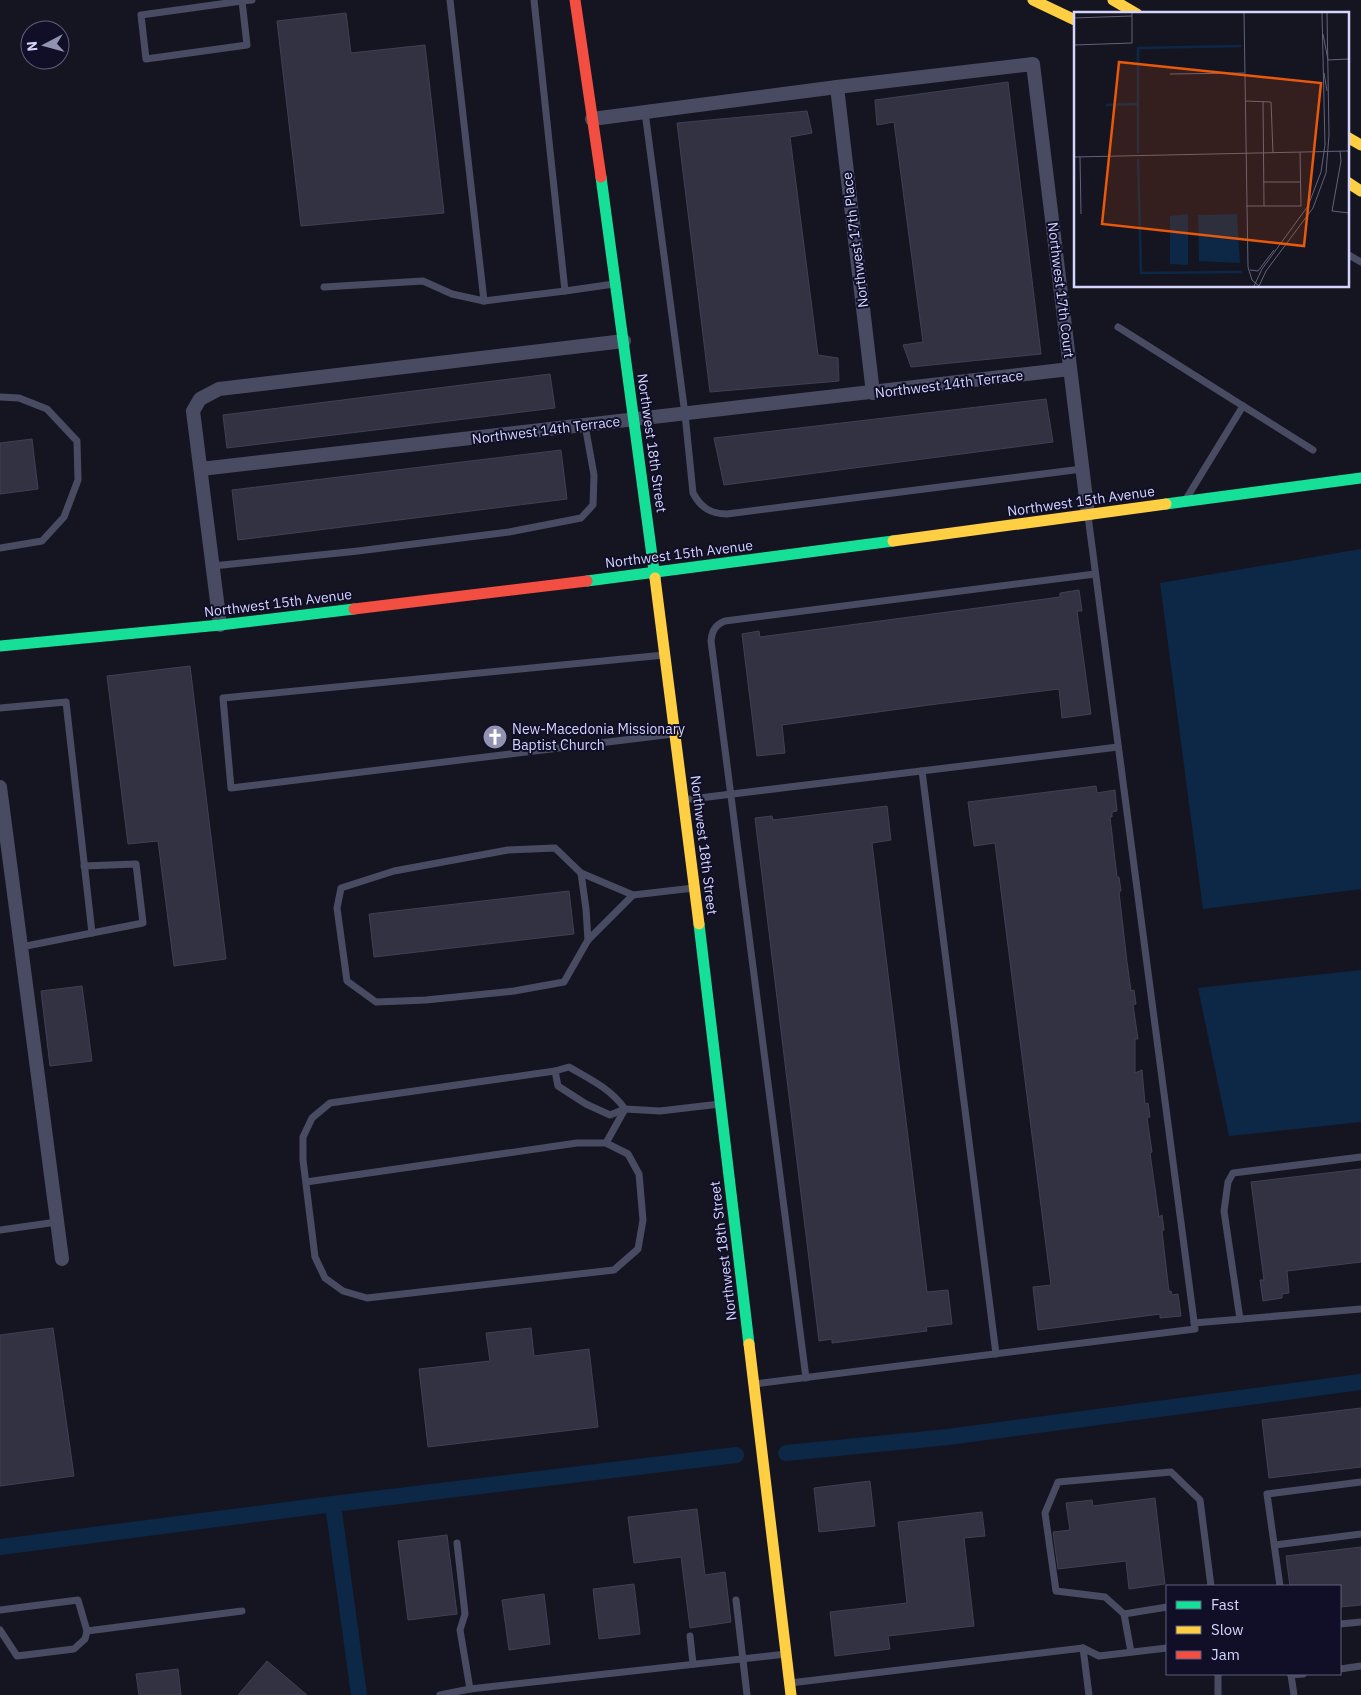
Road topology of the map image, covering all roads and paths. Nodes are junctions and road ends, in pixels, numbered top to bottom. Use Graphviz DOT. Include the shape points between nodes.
graph roads {
  1 [pos="252,0"];
  2 [pos="450,0"];
  3 [pos="534,0"];
  4 [pos="575,0"];
  5 [pos="1033,0"];
  6 [pos="1113,0"];
  7 [pos="242,1"];
  8 [pos="1134,12"];
  9 [pos="1074,20"];
  10 [pos="837,87"];
  11 [pos="645,112"];
  12 [pos="592,119"];
  13 [pos="1348,138"];
  14 [pos="1361,145"];
  15 [pos="1348,183"];
  16 [pos="1361,191"];
  17 [pos="1348,255"];
  18 [pos="1361,262"];
  19 [pos="616,284"];
  20 [pos="324,287"];
  21 [pos="565,291"];
  22 [pos="484,301"];
  23 [pos="1118,326"];
  24 [pos="624,341"];
  25 [pos="1070,370"];
  26 [pos="872,393"];
  27 [pos="0,397"];
  28 [pos="1243,406"];
  29 [pos="684,414"];
  30 [pos="634,420"];
  31 [pos="585,425"];
  32 [pos="1313,450"];
  33 [pos="200,469"];
  34 [pos="1082,469"];
  35 [pos="1361,478"];
  36 [pos="1184,502"];
  37 [pos="1088,515"];
  38 [pos="0,548"];
  39 [pos="212,566"];
  40 [pos="654,573"];
  41 [pos="1096,574"];
  42 [pos="220,625"];
  43 [pos="0,646"];
  44 [pos="664,655"];
  45 [pos="0,708"];
  46 [pos="674,734"];
  47 [pos="1118,747"];
  48 [pos="922,771"];
  49 [pos="0,787"];
  50 [pos="731,795"];
  51 [pos="683,800"];
  52 [pos="84,866"];
  53 [pos="581,873"];
  54 [pos="694,888"];
  55 [pos="633,895"];
  56 [pos="92,933"];
  57 [pos="588,940"];
  58 [pos="21,947"];
  59 [pos="555,1071"];
  60 [pos="720,1104"];
  61 [pos="626,1109"];
  62 [pos="606,1143"];
  63 [pos="1361,1157"];
  64 [pos="306,1182"];
  65 [pos="56,1222"];
  66 [pos="0,1230"];
  67 [pos="62,1259"];
  68 [pos="1361,1309"];
  69 [pos="1240,1319"];
  70 [pos="1194,1322"];
  71 [pos="996,1354"];
  72 [pos="806,1378"];
  73 [pos="754,1384"];
  74 [pos="1361,1482"];
  75 [pos="1361,1534"];
  76 [pos="457,1543"];
  77 [pos="1274,1545"];
  78 [pos="1211,1585"];
  79 [pos="1280,1585"];
  80 [pos="736,1600"];
  81 [pos="1166,1607"];
  82 [pos="0,1610"];
  83 [pos="242,1611"];
  84 [pos="1124,1614"];
  85 [pos="1361,1622"];
  86 [pos="1341,1624"];
  87 [pos="0,1630"];
  88 [pos="87,1631"];
  89 [pos="690,1636"];
  90 [pos="1083,1648"];
  91 [pos="1166,1648"];
  92 [pos="1131,1652"];
  93 [pos="786,1654"];
  94 [pos="743,1658"];
  95 [pos="692,1664"];
  96 [pos="1361,1666"];
  97 [pos="1341,1669"];
  98 [pos="1218,1675"];
  99 [pos="1291,1675"];
  100 [pos="470,1689"];
  101 [pos="790,1689"];
  102 [pos="440,1695"];
  103 [pos="747,1695"];
  104 [pos="1089,1695"];
  105 [pos="1218,1695"];
  106 [pos="1294,1695"];
  1 -- 7 [label="lane"];
  2 -- 22 [label="lane"];
  3 -- 21 [label="lane"];
  4 -- 12 [label="street, Northwest 18th Street"];
  5 -- 9 [label="street"];
  6 -- 8 [label="street"];
  7 -- 7 [label="lane" via="247,45 146,59 141,15"];
  10 -- 11 [label="street"];
  10 -- 25 [label="street, Northwest 17th Court" via="1033,64"];
  10 -- 26 [label="street, Northwest 17th Place"];
  11 -- 12 [label="street"];
  11 -- 29 [label="lane"];
  12 -- 19 [label="street, Northwest 18th Street"];
  13 -- 14 [label="street"];
  15 -- 16 [label="street"];
  17 -- 18 [label="lane"];
  19 -- 21 [label="lane"];
  19 -- 24 [label="street, Northwest 18th Street"];
  20 -- 22 [label="lane" via="423,281 452,294"];
  21 -- 22 [label="lane"];
  23 -- 28 [label="lane"];
  24 -- 30 [label="street, Northwest 18th Street"];
  24 -- 33 [label="street" via="219,389 200,399 193,411"];
  25 -- 26 [label="street, Northwest 14th Terrace"];
  25 -- 34 [label="street, Northwest 17th Court"];
  26 -- 29 [label="street, Northwest 14th Terrace"];
  27 -- 38 [label="lane" via="19,398 47,409 78,441 78,480 64,517 42,541"];
  28 -- 32 [label="lane"];
  28 -- 36 [label="lane"];
  29 -- 30 [label="street, Northwest 14th Terrace"];
  29 -- 34 [label="lane" via="693,493 701,505 718,514"];
  30 -- 31 [label="street, Northwest 14th Terrace"];
  30 -- 40 [label="street, Northwest 18th Street"];
  31 -- 33 [label="street, Northwest 14th Terrace"];
  31 -- 39 [label="lane" via="594,475 593,505 581,518 509,532"];
  33 -- 39 [label="street"];
  34 -- 37 [label="street, Northwest 17th Court"];
  35 -- 36 [label="street, Northwest 15th Avenue"];
  36 -- 37 [label="street, Northwest 15th Avenue"];
  37 -- 40 [label="street, Northwest 15th Avenue"];
  37 -- 41 [label="lane"];
  39 -- 42 [label="street"];
  40 -- 42 [label="street, Northwest 15th Avenue"];
  40 -- 44 [label="street, Northwest 18th Street"];
  41 -- 47 [label="lane"];
  41 -- 50 [label="lane" via="721,623 712,633 711,641"];
  42 -- 43 [label="street, Northwest 15th Avenue"];
  44 -- 46 [label="street, Northwest 18th Street"];
  44 -- 46 [label="lane" via="223,698 231,788"];
  45 -- 52 [label="lane" via="66,702"];
  46 -- 51 [label="street, Northwest 18th Street"];
  47 -- 48 [label="lane"];
  47 -- 70 [label="lane"];
  48 -- 50 [label="lane"];
  48 -- 71 [label="lane"];
  49 -- 58 [label="street"];
  50 -- 51 [label="lane"];
  50 -- 72 [label="lane"];
  51 -- 54 [label="street, Northwest 18th Street"];
  52 -- 56 [label="lane"];
  52 -- 56 [label="lane" via="136,864 143,923"];
  53 -- 55 [label="lane"];
  53 -- 57 [label="lane"];
  53 -- 57 [label="lane" via="555,848 508,850 394,871 341,888 337,908 347,981 376,1002 514,991 564,982"];
  54 -- 55 [label="lane"];
  54 -- 60 [label="street, Northwest 18th Street"];
  55 -- 57 [label="lane"];
  56 -- 58 [label="lane"];
  58 -- 65 [label="street"];
  59 -- 61 [label="lane" via="569,1067 617,1097"];
  59 -- 61 [label="lane" via="558,1086 586,1104 610,1115"];
  59 -- 64 [label="lane" via="330,1103 312,1118 303,1137"];
  60 -- 61 [label="lane" via="660,1112"];
  60 -- 73 [label="street, Northwest 18th Street"];
  61 -- 62 [label="lane"];
  62 -- 64 [label="lane" via="577,1143"];
  62 -- 64 [label="lane" via="628,1154 639,1174 643,1220 638,1249 614,1270 367,1298 343,1291 325,1278 315,1257"];
  63 -- 69 [label="lane" via="1233,1173 1228,1182 1224,1211"];
  65 -- 66 [label="lane"];
  65 -- 67 [label="street"];
  68 -- 69 [label="lane"];
  69 -- 70 [label="lane"];
  70 -- 71 [label="lane" via="1195,1329"];
  71 -- 72 [label="lane"];
  72 -- 73 [label="lane"];
  73 -- 93 [label="street, Northwest 18th Street"];
  74 -- 77 [label="lane" via="1267,1494"];
  75 -- 77 [label="lane"];
  76 -- 100 [label="lane" via="465,1614 460,1630"];
  77 -- 79 [label="lane"];
  78 -- 84 [label="lane" via="1200,1500 1171,1472 1058,1482 1045,1512 1056,1591 1105,1598"];
  80 -- 94 [label="lane"];
  81 -- 84 [label="lane"];
  82 -- 88 [label="lane" via="78,1600"];
  83 -- 88 [label="lane"];
  84 -- 92 [label="lane"];
  85 -- 86 [label="lane"];
  87 -- 88 [label="lane" via="16,1656 74,1649 85,1639"];
  89 -- 95 [label="lane"];
  90 -- 92 [label="lane" via="1099,1656"];
  90 -- 101 [label="lane"];
  90 -- 104 [label="lane"];
  91 -- 92 [label="lane"];
  93 -- 94 [label="lane"];
  93 -- 101 [label="street, Northwest 18th Street"];
  94 -- 95 [label="lane"];
  94 -- 103 [label="lane"];
  95 -- 100 [label="lane"];
  96 -- 97 [label="lane"];
  98 -- 105 [label="lane"];
  99 -- 106 [label="lane"];
  100 -- 102 [label="lane"];
}
